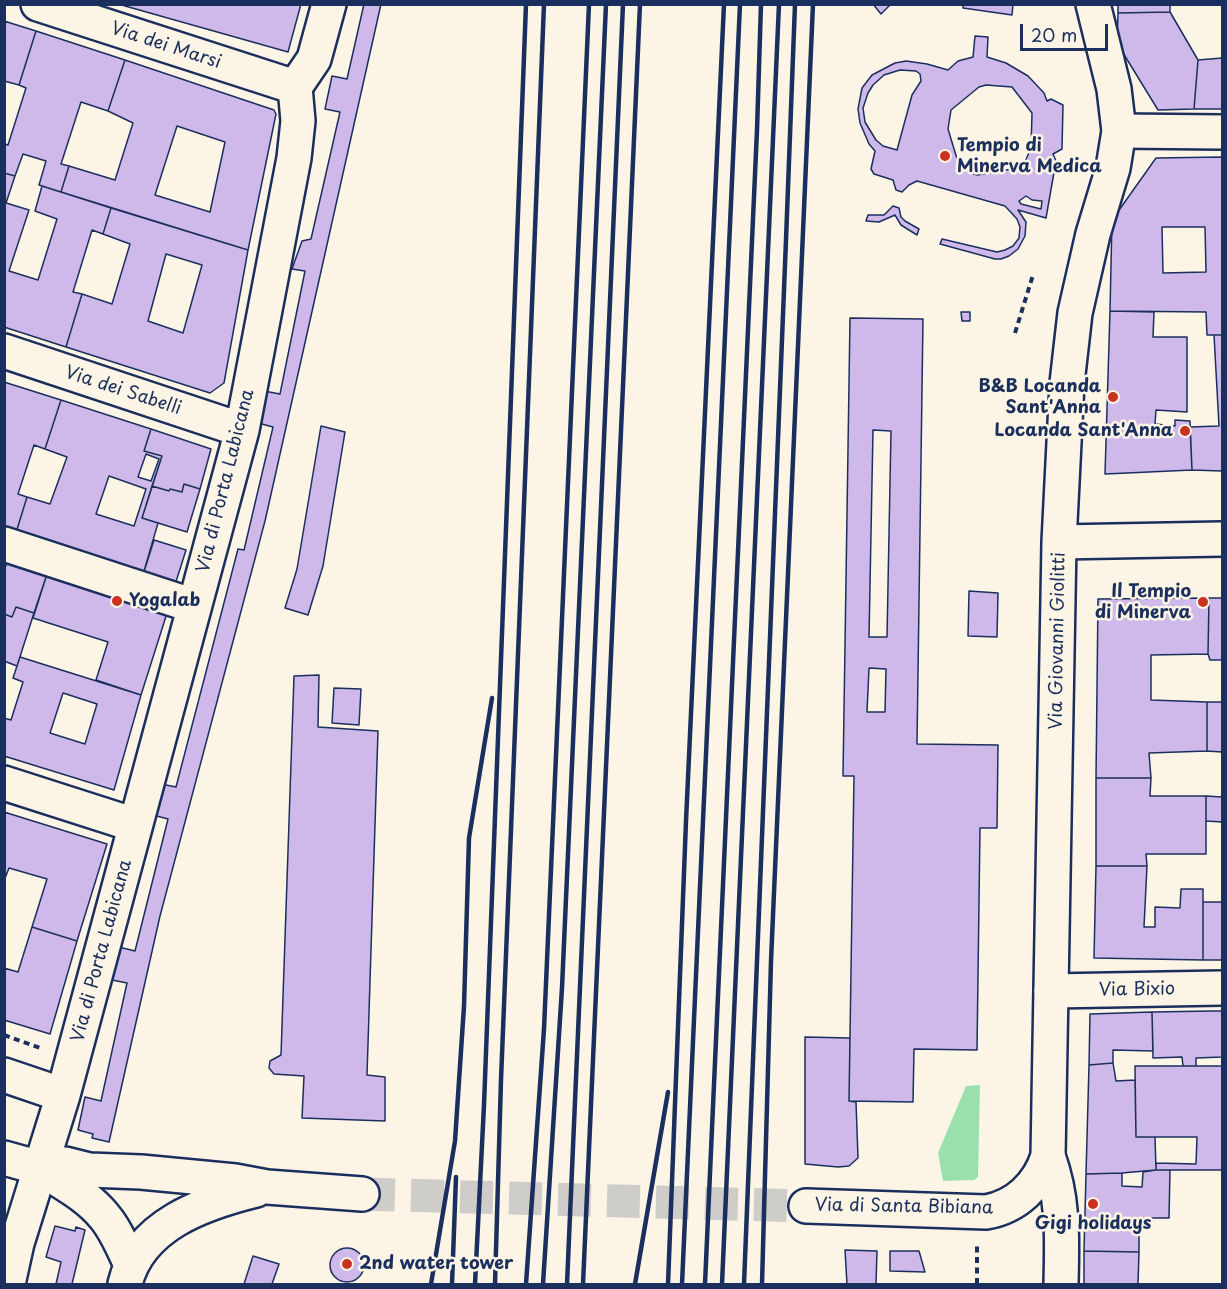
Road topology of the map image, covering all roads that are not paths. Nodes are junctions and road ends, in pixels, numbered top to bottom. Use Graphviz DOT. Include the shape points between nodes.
graph roads {
  1 [pos="38,4"];
  2 [pos="329,4"];
  3 [pos="1093,4"];
  4 [pos="295,87"];
  5 [pos="1119,131"];
  6 [pos="1222,132"];
  7 [pos="4,351"];
  8 [pos="242,430"];
  9 [pos="1222,539"];
  10 [pos="1059,542"];
  11 [pos="4,544"];
  12 [pos="194,606"];
  13 [pos="4,783"];
  14 [pos="135,825"];
  15 [pos="1222,988"];
  16 [pos="1051,990"];
  17 [pos="4,1075"];
  18 [pos="63,1095"];
  19 [pos="1048,1156"];
  20 [pos="4,1158"];
  21 [pos="40,1168"];
  22 [pos="271,1188"];
  23 [pos="362,1194"];
  24 [pos="806,1206"];
  25 [pos="11,1241"];
  26 [pos="128,1275"];
  27 [pos="8,1284"];
  28 [pos="1061,1284"];
  1 -- 4 [label="street, Via dei Marsi"];
  2 -- 4 [label="street" via="314,59"];
  3 -- 5 [label="street, Via Giovanni Giolitti" via="1114,89"];
  4 -- 8 [label="street, Via di Porta Labicana" via="298,121 294,158"];
  5 -- 6 [label="street"];
  5 -- 10 [label="street, Via Giovanni Giolitti" via="1075,313 1067,383"];
  7 -- 8 [label="street, Via dei Sabelli"];
  8 -- 12 [label="street, Via di Porta Labicana"];
  9 -- 10 [label="street"];
  10 -- 16 [label="street, Via Giovanni Giolitti"];
  11 -- 12 [label="street"];
  12 -- 14 [label="street, Via di Porta Labicana"];
  13 -- 14 [label="street"];
  14 -- 18 [label="street, Via di Porta Labicana"];
  15 -- 16 [label="street, Via Bixio"];
  16 -- 19 [label="street, Via Giovanni Giolitti"];
  17 -- 18 [label="street"];
  18 -- 21 [label="street, Via di Porta Labicana"];
  19 -- 24 [label="street, Via di Santa Bibiana" via="1026,1192 998,1210"];
  19 -- 28 [label="street, Via Giovanni Giolitti" via="1061,1210"];
  20 -- 21 [label="street"];
  21 -- 22 [label="street" via="65,1164"];
  21 -- 25 [label="street, Via di Porta Labicana"];
  21 -- 26 [label="street" via="103,1214 114,1230"];
  22 -- 23 [label="street"];
  22 -- 26 [label="street" via="221,1198 189,1212 141,1248"];
  25 -- 27 [label="street, Via di Porta Labicana"];
}
